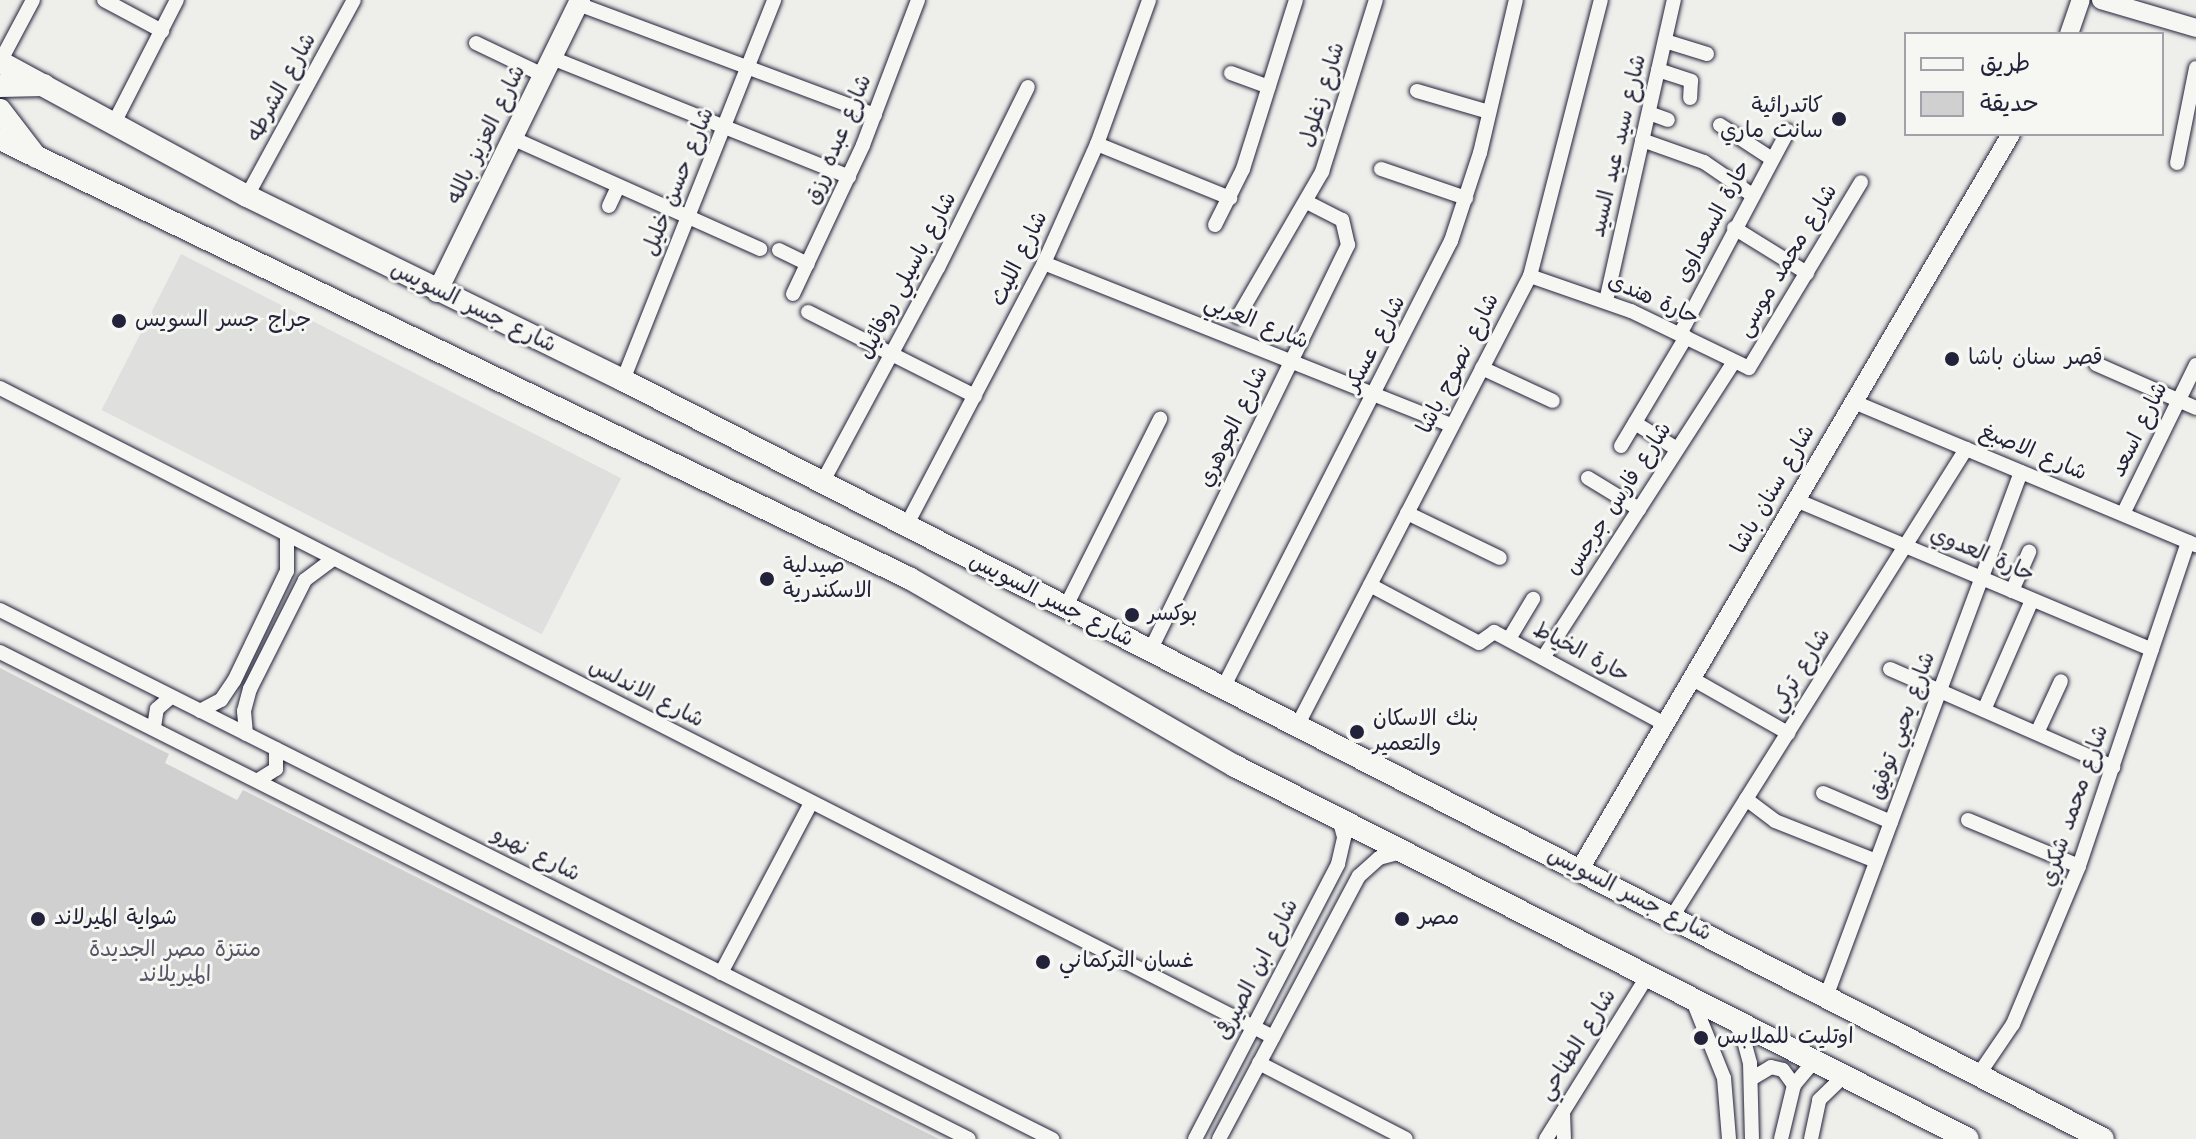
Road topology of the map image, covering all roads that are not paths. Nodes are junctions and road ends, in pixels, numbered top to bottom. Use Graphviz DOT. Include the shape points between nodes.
graph roads {
  1 [pos="33,0"];
  2 [pos="104,0"];
  3 [pos="177,0"];
  4 [pos="354,0"];
  5 [pos="774,0"];
  6 [pos="918,0"];
  7 [pos="1149,0"];
  8 [pos="1296,0"];
  9 [pos="1376,0"];
  10 [pos="1516,0"];
  11 [pos="1601,0"];
  12 [pos="1674,0"];
  13 [pos="2081,0"];
  14 [pos="2101,0"];
  15 [pos="579,2"];
  16 [pos="2196,28"];
  17 [pos="162,31"];
  18 [pos="2070,32"];
  19 [pos="1665,41"];
  20 [pos="476,43"];
  21 [pos="1707,54"];
  22 [pos="0,62"];
  23 [pos="547,66"];
  24 [pos="2196,68"];
  25 [pos="748,69"];
  26 [pos="1658,70"];
  27 [pos="1231,73"];
  28 [pos="44,85"];
  29 [pos="0,86"];
  30 [pos="1028,87"];
  31 [pos="1269,87"];
  32 [pos="1417,91"];
  33 [pos="1690,98"];
  34 [pos="0,110"];
  35 [pos="1489,112"];
  36 [pos="1649,113"];
  37 [pos="875,115"];
  38 [pos="1668,120"];
  39 [pos="115,121"];
  40 [pos="1720,125"];
  41 [pos="725,127"];
  42 [pos="1788,131"];
  43 [pos="2010,136"];
  44 [pos="512,138"];
  45 [pos="0,139"];
  46 [pos="1642,140"];
  47 [pos="1097,144"];
  48 [pos="36,157"];
  49 [pos="1772,159"];
  50 [pos="2177,163"];
  51 [pos="1381,169"];
  52 [pos="849,177"];
  53 [pos="1861,182"];
  54 [pos="618,187"];
  55 [pos="1752,195"];
  56 [pos="247,196"];
  57 [pos="1230,198"];
  58 [pos="1466,198"];
  59 [pos="1307,202"];
  60 [pos="609,206"];
  61 [pos="688,219"];
  62 [pos="1215,225"];
  63 [pos="1734,228"];
  64 [pos="760,249"];
  65 [pos="779,250"];
  66 [pos="1044,263"];
  67 [pos="808,264"];
  68 [pos="1807,273"];
  69 [pos="1530,276"];
  70 [pos="437,292"];
  71 [pos="793,294"];
  72 [pos="1606,301"];
  73 [pos="808,312"];
  74 [pos="1238,317"];
  75 [pos="1683,336"];
  76 [pos="893,355"];
  77 [pos="1291,361"];
  78 [pos="1733,363"];
  79 [pos="1753,363"];
  80 [pos="2096,364"];
  81 [pos="2196,365"];
  82 [pos="1482,368"];
  83 [pos="623,380"];
  84 [pos="0,388"];
  85 [pos="1375,394"];
  86 [pos="975,396"];
  87 [pos="1553,401"];
  88 [pos="2179,401"];
  89 [pos="1854,402"];
  90 [pos="2196,408"];
  91 [pos="1160,419"];
  92 [pos="1635,423"];
  93 [pos="1452,425"];
  94 [pos="1621,446"];
  95 [pos="1677,449"];
  96 [pos="1966,449"];
  97 [pos="2021,472"];
  98 [pos="1588,478"];
  99 [pos="822,483"];
  100 [pos="1796,500"];
  101 [pos="1639,509"];
  102 [pos="1407,513"];
  103 [pos="2123,514"];
  104 [pos="906,526"];
  105 [pos="287,537"];
  106 [pos="2192,543"];
  107 [pos="1905,546"];
  108 [pos="2029,552"];
  109 [pos="1500,558"];
  110 [pos="332,560"];
  111 [pos="1981,578"];
  112 [pos="1370,585"];
  113 [pos="2012,591"];
  114 [pos="1533,599"];
  115 [pos="2032,600"];
  116 [pos="1065,608"];
  117 [pos="0,610"];
  118 [pos="1509,639"];
  119 [pos="2152,650"];
  120 [pos="1150,651"];
  121 [pos="0,652"];
  122 [pos="1543,658"];
  123 [pos="1890,669"];
  124 [pos="1691,678"];
  125 [pos="2061,681"];
  126 [pos="1223,688"];
  127 [pos="1940,691"];
  128 [pos="171,697"];
  129 [pos="1984,710"];
  130 [pos="200,711"];
  131 [pos="1665,724"];
  132 [pos="1297,726"];
  133 [pos="154,727"];
  134 [pos="1788,733"];
  135 [pos="2037,733"];
  136 [pos="246,734"];
  137 [pos="276,749"];
  138 [pos="2113,767"];
  139 [pos="260,779"];
  140 [pos="1823,793"];
  141 [pos="1746,799"];
  142 [pos="811,803"];
  143 [pos="1339,818"];
  144 [pos="1968,820"];
  145 [pos="1891,822"];
  146 [pos="1405,851"];
  147 [pos="1876,861"];
  148 [pos="2079,866"];
  149 [pos="1580,869"];
  150 [pos="1672,917"];
  151 [pos="721,973"];
  152 [pos="1648,975"];
  153 [pos="1691,997"];
  154 [pos="1826,997"];
  155 [pos="1739,1022"];
  156 [pos="1253,1027"];
  157 [pos="1273,1037"];
  158 [pos="1815,1060"];
  159 [pos="1259,1063"];
  160 [pos="1979,1074"];
  161 [pos="1845,1075"];
  162 [pos="1751,1079"];
  163 [pos="1794,1085"];
  164 [pos="1563,1112"];
  165 [pos="1953,1136"];
  166 [pos="969,1139"];
  167 [pos="1052,1139"];
  168 [pos="1195,1139"];
  169 [pos="1219,1139"];
  170 [pos="1406,1139"];
  171 [pos="1546,1139"];
  172 [pos="1564,1139"];
  173 [pos="1729,1139"];
  174 [pos="1752,1139"];
  175 [pos="1781,1139"];
  176 [pos="1811,1139"];
  177 [pos="2103,1139"];
  1 -- 22 [label="street"];
  2 -- 17 [label="street"];
  3 -- 17 [label="street"];
  4 -- 56 [label="street, شارع الشرطه"];
  5 -- 25 [label="street, شارع حسن خليل"];
  6 -- 37 [label="street, شارع عبده رزق"];
  7 -- 47 [label="street, شارع الليث"];
  8 -- 31 [label="street"];
  9 -- 59 [label="street, شارع زغلول" via="1328,156"];
  10 -- 35 [label="street, شارع عسكر"];
  11 -- 69 [label="street, شارع نصوح باشا"];
  12 -- 19 [label="street, شارع سيد عيد السيد"];
  13 -- 18 [label="street"];
  14 -- 16 [label="street"];
  15 -- 23 [label="main road, شارع العزيز بالله"];
  15 -- 25 [label="street"];
  17 -- 39 [label="street"];
  19 -- 21 [label="street"];
  19 -- 26 [label="street, شارع سيد عيد السيد"];
  20 -- 23 [label="street"];
  22 -- 28 [label="main road, شارع جسر السويس"];
  23 -- 41 [label="street"];
  23 -- 44 [label="main road, شارع العزيز بالله"];
  24 -- 50 [label="street"];
  25 -- 37 [label="street"];
  25 -- 41 [label="street, شارع حسن خليل"];
  26 -- 33 [label="street" via="1691,81"];
  26 -- 36 [label="street, شارع سيد عيد السيد"];
  27 -- 31 [label="street"];
  28 -- 29 [label="main road"];
  28 -- 39 [label="main road, شارع جسر السويس"];
  30 -- 76 [label="street, شارع باسيلي روفائيل"];
  31 -- 57 [label="street"];
  32 -- 35 [label="street"];
  34 -- 48 [label="main road"];
  35 -- 58 [label="street, شارع عسكر"];
  36 -- 38 [label="street"];
  36 -- 46 [label="street, شارع سيد عيد السيد"];
  37 -- 52 [label="street, شارع عبده رزق"];
  39 -- 56 [label="main road, شارع جسر السويس"];
  40 -- 49 [label="street"];
  41 -- 52 [label="street"];
  41 -- 61 [label="street, شارع حسن خليل"];
  42 -- 49 [label="street, حارة السعداوى"];
  43 -- 89 [label="street, شارع سنان باشا"];
  44 -- 54 [label="street"];
  44 -- 70 [label="main road, شارع العزيز بالله"];
  45 -- 48 [label="main road"];
  46 -- 55 [label="street" via="1704,162"];
  46 -- 72 [label="street, شارع سيد عيد السيد" via="1634,210"];
  47 -- 57 [label="street"];
  47 -- 66 [label="street, شارع الليث"];
  48 -- 143 [label="main road" via="909,578 1235,766"];
  49 -- 55 [label="street, حارة السعداوى"];
  51 -- 58 [label="street"];
  52 -- 67 [label="street, شارع عبده رزق"];
  53 -- 68 [label="street, شارع محمد موسى"];
  54 -- 60 [label="street"];
  54 -- 61 [label="street"];
  55 -- 63 [label="street, حارة السعداوى"];
  56 -- 70 [label="main road, شارع جسر السويس"];
  57 -- 62 [label="street"];
  58 -- 85 [label="street, شارع عسكر" via="1430,289"];
  59 -- 74 [label="street, شارع زغلول"];
  59 -- 77 [label="street, شارع الجوهري" via="1342,220 1348,245"];
  61 -- 64 [label="street"];
  61 -- 83 [label="street, شارع حسن خليل"];
  63 -- 68 [label="street"];
  63 -- 75 [label="street, حارة السعداوى"];
  65 -- 67 [label="street"];
  66 -- 77 [label="street, شارع العربي"];
  66 -- 86 [label="street, شارع الليث"];
  67 -- 71 [label="street, شارع عبده رزق"];
  68 -- 79 [label="street, شارع محمد موسى"];
  69 -- 72 [label="street, حارة هندى"];
  69 -- 82 [label="street, شارع نصوح باشا"];
  70 -- 83 [label="main road, شارع جسر السويس"];
  72 -- 75 [label="street, حارة هندى"];
  73 -- 76 [label="street"];
  75 -- 78 [label="street, حارة هندى"];
  75 -- 92 [label="street, حارة السعداوى"];
  76 -- 86 [label="street"];
  76 -- 99 [label="street, شارع باسيلي روفائيل"];
  77 -- 85 [label="street, شارع العربي"];
  77 -- 120 [label="street, شارع الجوهري"];
  78 -- 79 [label="street, حارة هندى" via="1745,369"];
  78 -- 95 [label="street, شارع فارس جرجس"];
  80 -- 88 [label="street"];
  81 -- 88 [label="street, شارع اسعد"];
  82 -- 87 [label="street"];
  82 -- 93 [label="street, شارع نصوح باشا"];
  83 -- 99 [label="main road, شارع جسر السويس"];
  84 -- 105 [label="street, شارع الاندلس"];
  85 -- 93 [label="street, شارع العربي"];
  85 -- 126 [label="street, شارع عسكر"];
  86 -- 104 [label="street, شارع الليث"];
  88 -- 90 [label="street"];
  88 -- 103 [label="street, شارع اسعد"];
  89 -- 96 [label="street, شارع الاصبغ"];
  89 -- 100 [label="street, شارع سنان باشا"];
  91 -- 116 [label="street"];
  92 -- 94 [label="street, حارة السعداوى"];
  92 -- 95 [label="street"];
  93 -- 102 [label="street, شارع نصوح باشا"];
  95 -- 101 [label="street, شارع فارس جرجس"];
  96 -- 97 [label="street, شارع الاصبغ"];
  96 -- 107 [label="street, شارع تركي"];
  97 -- 103 [label="street, شارع الاصبغ"];
  97 -- 111 [label="street, شارع يحيي توفيق"];
  98 -- 101 [label="street"];
  99 -- 104 [label="main road, شارع جسر السويس"];
  100 -- 107 [label="street, حارة العدوي"];
  100 -- 124 [label="street, شارع سنان باشا"];
  101 -- 122 [label="street, شارع فارس جرجس"];
  102 -- 109 [label="street"];
  102 -- 112 [label="street, شارع نصوح باشا"];
  103 -- 106 [label="street, شارع الاصبغ"];
  104 -- 116 [label="main road, شارع جسر السويس"];
  105 -- 110 [label="street, شارع الاندلس"];
  105 -- 130 [label="street" via="287,571 234,681 221,700"];
  106 -- 119 [label="street, شارع محمد شكري"];
  107 -- 111 [label="street, حارة العدوي"];
  107 -- 134 [label="street, شارع تركي"];
  108 -- 113 [label="street"];
  110 -- 136 [label="street" via="305,580 250,689 244,711"];
  110 -- 142 [label="street, شارع الاندلس"];
  111 -- 113 [label="street, حارة العدوي"];
  111 -- 127 [label="street, شارع يحيي توفيق"];
  112 -- 118 [label="street, حارة الخياط" via="1479,643 1493,632"];
  112 -- 132 [label="street, شارع نصوح باشا"];
  113 -- 115 [label="street, حارة العدوي"];
  114 -- 118 [label="street"];
  115 -- 119 [label="street, حارة العدوي"];
  115 -- 129 [label="street"];
  116 -- 120 [label="main road, شارع جسر السويس"];
  117 -- 128 [label="street, شارع نهرو"];
  118 -- 122 [label="street, حارة الخياط"];
  119 -- 138 [label="street, شارع محمد شكري"];
  120 -- 126 [label="main road, شارع جسر السويس"];
  121 -- 133 [label="street"];
  122 -- 131 [label="street, حارة الخياط"];
  123 -- 127 [label="street"];
  124 -- 131 [label="street, شارع سنان باشا"];
  124 -- 134 [label="street"];
  125 -- 135 [label="street"];
  126 -- 132 [label="main road, شارع جسر السويس"];
  127 -- 129 [label="street"];
  127 -- 145 [label="street, شارع يحيي توفيق"];
  128 -- 130 [label="street, شارع نهرو"];
  128 -- 133 [label="street" via="157,709"];
  129 -- 135 [label="street"];
  130 -- 136 [label="street, شارع نهرو"];
  131 -- 149 [label="street, شارع سنان باشا"];
  132 -- 149 [label="main road, شارع جسر السويس"];
  133 -- 139 [label="street"];
  134 -- 141 [label="street, شارع تركي"];
  135 -- 138 [label="street"];
  136 -- 137 [label="street, شارع نهرو"];
  137 -- 139 [label="street" via="276,769"];
  137 -- 151 [label="street, شارع نهرو"];
  138 -- 148 [label="street, شارع محمد شكري"];
  139 -- 166 [label="street"];
  140 -- 145 [label="street"];
  141 -- 147 [label="street" via="1775,821"];
  141 -- 150 [label="street, شارع تركي"];
  142 -- 151 [label="street"];
  142 -- 156 [label="street, شارع الاندلس"];
  143 -- 146 [label="main road"];
  143 -- 156 [label="street, شارع ابن الصيرفى" via="1344,837 1341,857"];
  144 -- 148 [label="street"];
  145 -- 147 [label="street, شارع يحيي توفيق"];
  146 -- 152 [label="main road"];
  146 -- 157 [label="street, شارع ابن الصيرفى" via="1379,858 1359,876"];
  147 -- 154 [label="street, شارع يحيي توفيق"];
  148 -- 160 [label="street, شارع محمد شكري" via="2013,1024"];
  149 -- 150 [label="main road, شارع جسر السويس"];
  150 -- 154 [label="main road, شارع جسر السويس"];
  151 -- 167 [label="street, شارع نهرو"];
  152 -- 153 [label="main road"];
  152 -- 164 [label="street, شارع الطناحي"];
  153 -- 155 [label="main road"];
  153 -- 173 [label="street" via="1724,1078"];
  154 -- 160 [label="main road, شارع جسر السويس"];
  155 -- 158 [label="main road"];
  155 -- 162 [label="street"];
  156 -- 157 [label="street, شارع الاندلس"];
  156 -- 168 [label="street, شارع ابن الصيرفى"];
  157 -- 159 [label="street, شارع ابن الصيرفى"];
  158 -- 161 [label="main road"];
  158 -- 163 [label="street"];
  159 -- 169 [label="street, شارع ابن الصيرفى"];
  159 -- 170 [label="street"];
  160 -- 177 [label="main road, شارع جسر السويس"];
  161 -- 165 [label="main road"];
  161 -- 176 [label="street" via="1819,1100"];
  162 -- 163 [label="street" via="1771,1067 1783,1070"];
  162 -- 174 [label="street"];
  163 -- 175 [label="street"];
  164 -- 171 [label="street, شارع الطناحي"];
  164 -- 172 [label="street"];
}
